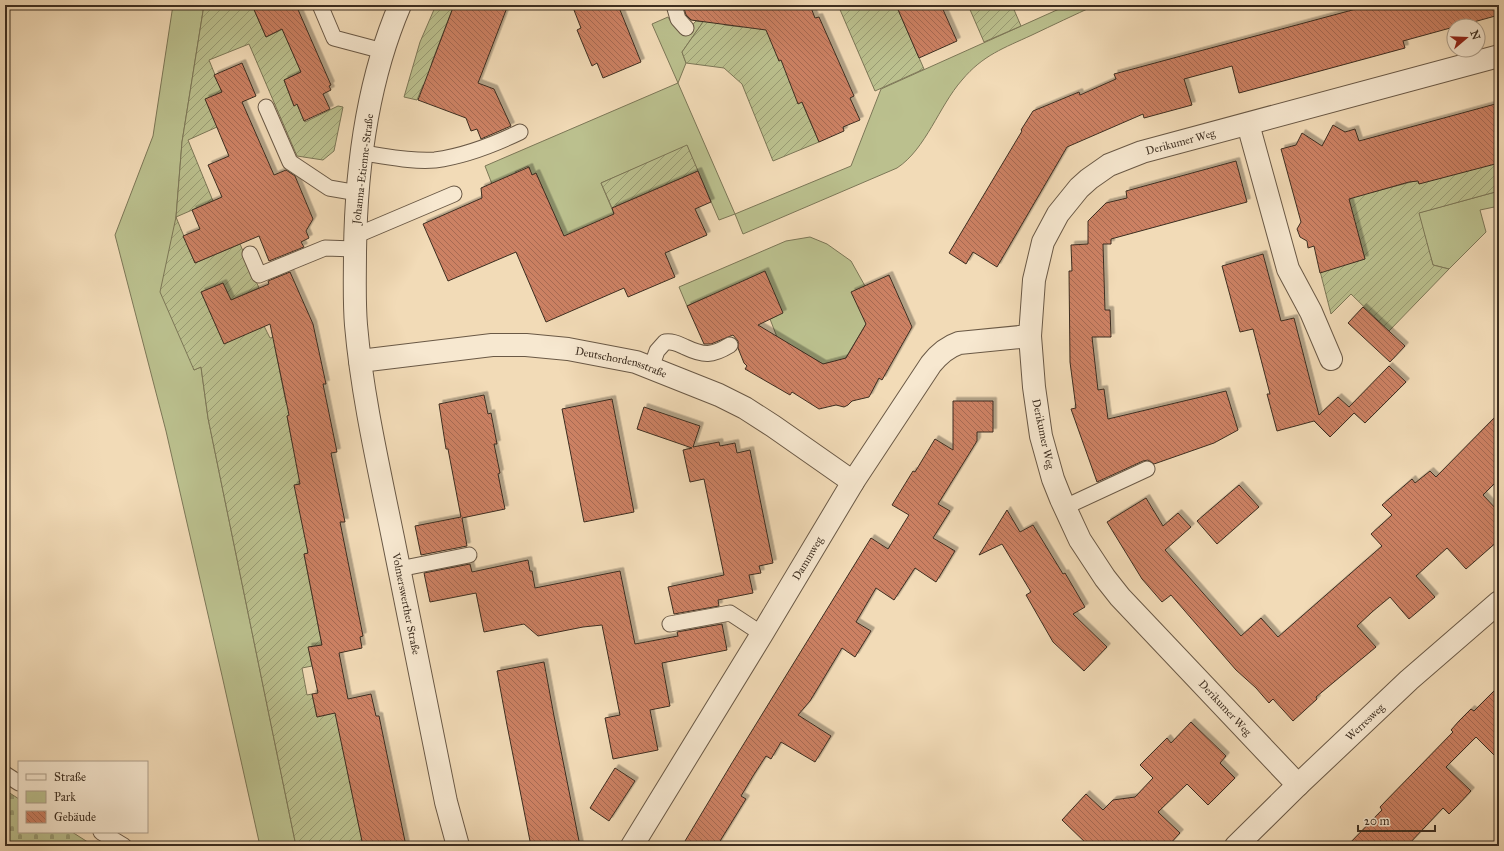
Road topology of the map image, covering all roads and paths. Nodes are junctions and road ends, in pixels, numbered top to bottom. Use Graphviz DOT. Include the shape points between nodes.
graph roads {
  1 [pos="320,5"];
  2 [pos="400,5"];
  3 [pos="674,5"];
  4 [pos="686,28"];
  5 [pos="384,51"];
  6 [pos="1499,56"];
  7 [pos="266,107"];
  8 [pos="1248,124"];
  9 [pos="520,132"];
  10 [pos="362,153"];
  11 [pos="358,193"];
  12 [pos="454,194"];
  13 [pos="355,242"];
  14 [pos="250,254"];
  15 [pos="1030,336"];
  16 [pos="730,345"];
  17 [pos="1331,359"];
  18 [pos="360,361"];
  19 [pos="651,368"];
  20 [pos="1147,469"];
  21 [pos="852,482"];
  22 [pos="1065,507"];
  23 [pos="469,555"];
  24 [pos="399,569"];
  25 [pos="1499,602"];
  26 [pos="670,624"];
  27 [pos="762,634"];
  28 [pos="5,774"];
  29 [pos="18,782"];
  30 [pos="1298,785"];
  31 [pos="103,833"];
  32 [pos="124,846"];
  33 [pos="458,846"];
  34 [pos="632,846"];
  35 [pos="1236,846"];
  1 -- 5 [label="lane" via="334,38"];
  2 -- 5 [label="street, Johanna-Etienne-Straße"];
  3 -- 4 [label="lane" via="678,19"];
  5 -- 10 [label="street, Johanna-Etienne-Straße" via="375,79"];
  6 -- 8 [label="street, Derikumer Weg"];
  7 -- 11 [label="lane" via="290,162 329,188"];
  8 -- 15 [label="street, Derikumer Weg" via="1142,152 1109,165 1079,188 1058,214 1043,242 1034,280"];
  8 -- 17 [label="street" via="1288,269 1311,312"];
  9 -- 10 [label="lane" via="488,147 435,160"];
  10 -- 11 [label="street, Johanna-Etienne-Straße"];
  11 -- 13 [label="street, Johanna-Etienne-Straße"];
  12 -- 13 [label="lane"];
  13 -- 14 [label="lane" via="325,248 258,275"];
  13 -- 18 [label="street, Johanna-Etienne-Straße" via="354,290"];
  15 -- 21 [label="street, Dammweg" via="959,344 944,350 931,364"];
  15 -- 22 [label="street, Derikumer Weg" via="1041,436 1053,479"];
  16 -- 19 [label="lane" via="714,354 708,354 676,342 665,342 657,351"];
  18 -- 19 [label="street, Deutschordensstraße" via="492,345 526,345 568,349 636,362"];
  18 -- 24 [label="street, Volmerswerther Straße"];
  19 -- 21 [label="street, Deutschordensstraße" via="745,408"];
  20 -- 22 [label="lane"];
  21 -- 27 [label="street, Dammweg"];
  22 -- 30 [label="street, Derikumer Weg" via="1092,560 1120,597"];
  23 -- 24 [label="lane"];
  24 -- 33 [label="street, Volmerswerther Straße" via="446,802"];
  25 -- 30 [label="street, Werresweg" via="1409,680"];
  26 -- 27 [label="lane" via="730,613"];
  27 -- 34 [label="street, Dammweg"];
  28 -- 29 [label="lane"];
  30 -- 35 [label="street, Werresweg"];
  31 -- 32 [label="lane"];
}
